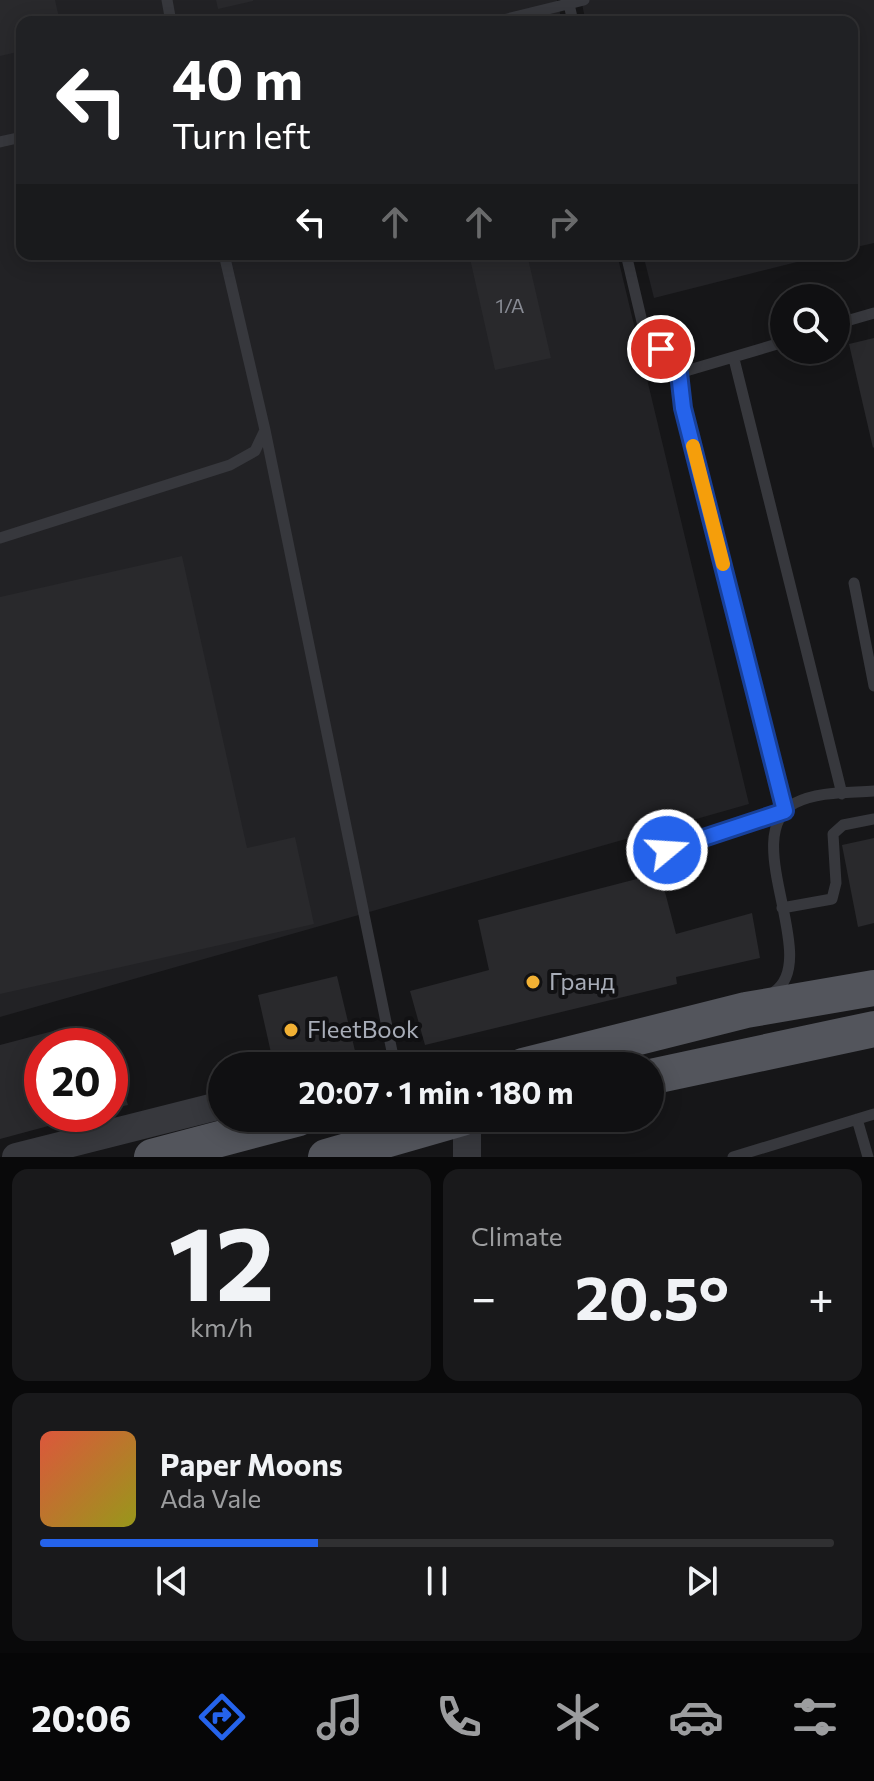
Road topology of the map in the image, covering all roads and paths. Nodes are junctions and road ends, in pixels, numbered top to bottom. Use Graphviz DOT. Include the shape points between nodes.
graph roads {
  1 [pos="584,0"];
  2 [pos="569,4"];
  3 [pos="545,5"];
  4 [pos="513,16"];
  5 [pos="572,16"];
  6 [pos="225,260"];
  7 [pos="627,260"];
  8 [pos="874,313"];
  9 [pos="850,320"];
  10 [pos="770,347"];
  11 [pos="734,359"];
  12 [pos="679,373"];
  13 [pos="265,430"];
  14 [pos="0,538"];
  15 [pos="854,583"];
  16 [pos="874,686"];
  17 [pos="874,791"];
  18 [pos="842,794"];
  19 [pos="785,811"];
  20 [pos="874,819"];
  21 [pos="667,850"];
  22 [pos="782,908"];
  23 [pos="874,988"];
  24 [pos="746,1010"];
  25 [pos="874,1029"];
  26 [pos="392,1052"];
  27 [pos="579,1052"];
  28 [pos="753,1054"];
  29 [pos="664,1074"];
  30 [pos="208,1109"];
  31 [pos="873,1118"];
  32 [pos="857,1119"];
  33 [pos="246,1132"];
  34 [pos="420,1132"];
  35 [pos="466,1132"];
  36 [pos="764,1152"];
  37 [pos="345,1155"];
  38 [pos="16,1157"];
  39 [pos="152,1157"];
  40 [pos="467,1157"];
  41 [pos="733,1157"];
  42 [pos="868,1157"];
  1 -- 2 [label="lane"];
  2 -- 3 [label="lane"];
  2 -- 5 [label="lane"];
  3 -- 4 [label="lane"];
  6 -- 13 [label="lane"];
  7 -- 12 [label="lane" via="643,326"];
  8 -- 9 [label="lane"];
  10 -- 11 [label="lane"];
  11 -- 12 [label="lane"];
  11 -- 18 [label="lane"];
  12 -- 19 [label="lane" via="683,408"];
  13 -- 14 [label="lane" via="255,451 230,465"];
  13 -- 26 [label="lane"];
  15 -- 16 [label="lane"];
  17 -- 18 [label="lane"];
  18 -- 19 [label="lane" via="815,796"];
  19 -- 21 [label="lane"];
  19 -- 22 [label="lane" via="776,832 775,854"];
  20 -- 22 [label="lane" via="843,825 833,834 832,899"];
  22 -- 24 [label="lane" via="791,965 784,986"];
  23 -- 24 [label="main road"];
  24 -- 27 [label="main road"];
  24 -- 28 [label="main road"];
  25 -- 28 [label="main road"];
  28 -- 29 [label="main road"];
  30 -- 38 [label="street"];
  31 -- 32 [label="lane"];
  32 -- 36 [label="lane"];
  32 -- 42 [label="lane"];
  33 -- 39 [label="main road"];
  34 -- 37 [label="main road"];
  35 -- 40 [label="street"];
  36 -- 41 [label="lane"];
}
